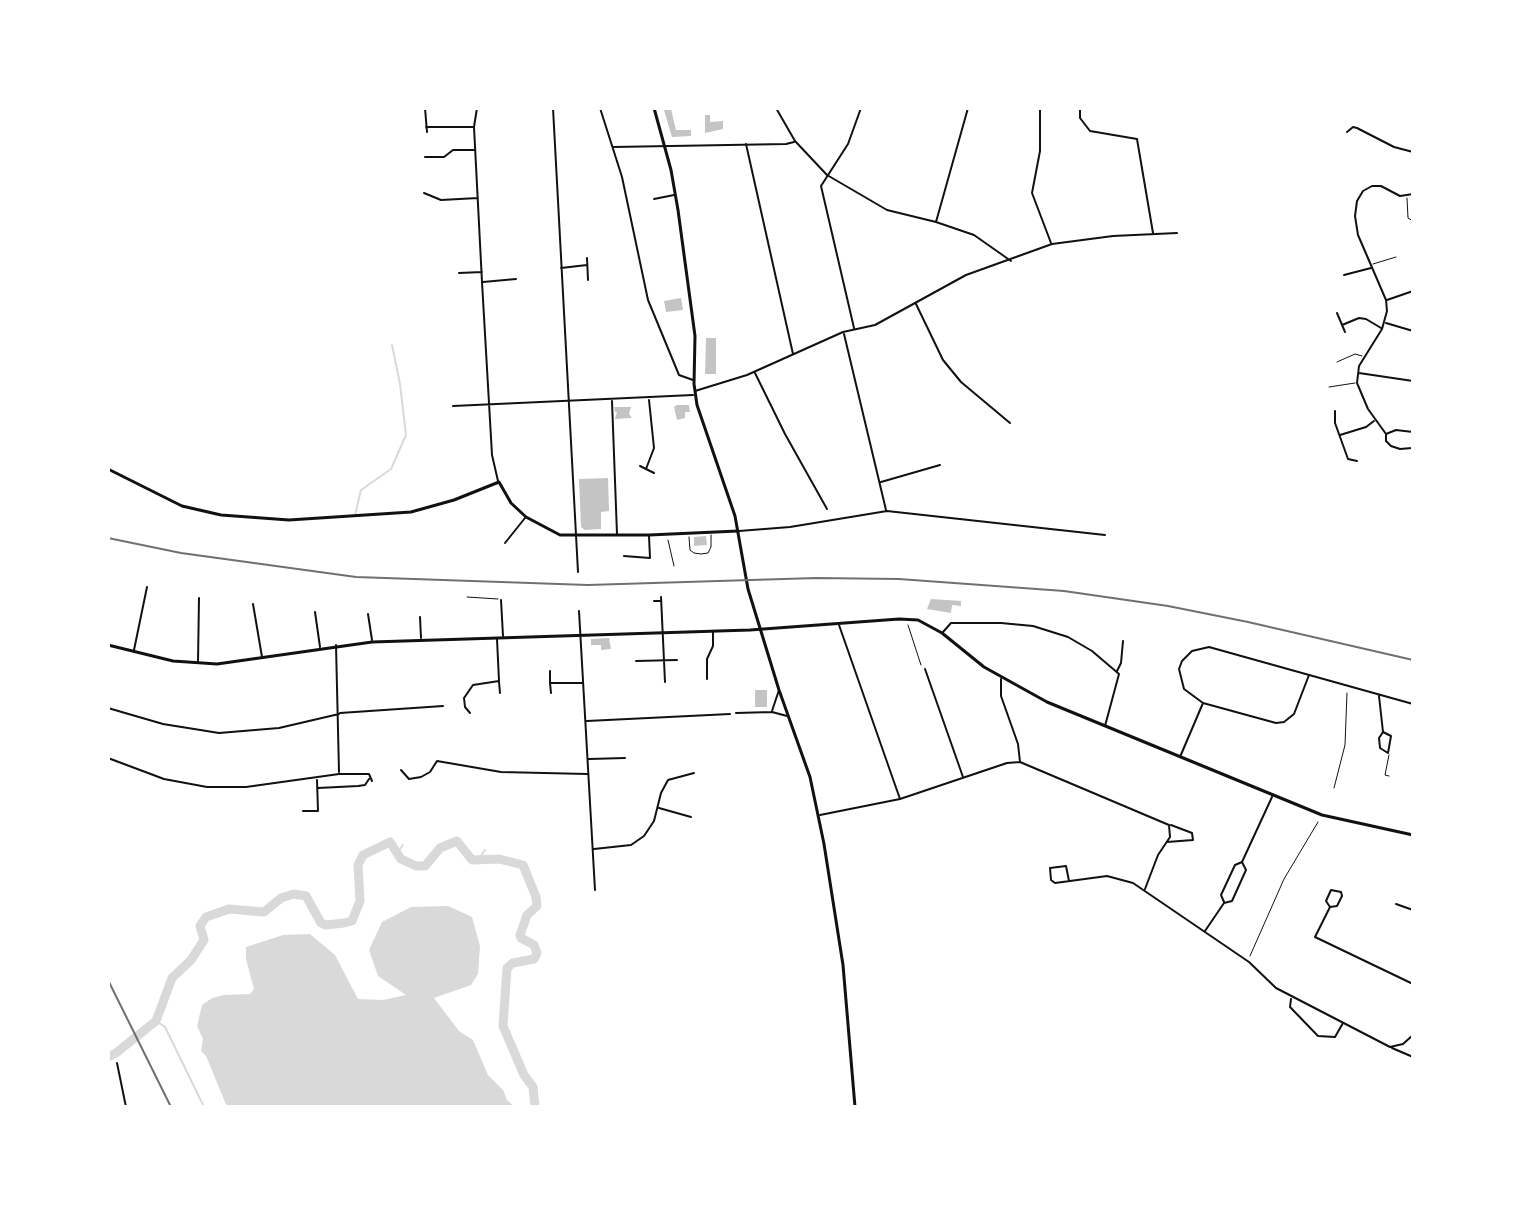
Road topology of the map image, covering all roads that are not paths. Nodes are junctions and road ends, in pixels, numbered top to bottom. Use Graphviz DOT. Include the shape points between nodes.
graph roads {
  1 [pos="425,108"];
  2 [pos="477,108"];
  3 [pos="553,108"];
  4 [pos="600,108"];
  5 [pos="654,108"];
  6 [pos="777,108"];
  7 [pos="861,108"];
  8 [pos="968,108"];
  9 [pos="1040,108"];
  10 [pos="1080,108"];
  11 [pos="474,127"];
  12 [pos="1347,132"];
  13 [pos="795,141"];
  14 [pos="746,144"];
  15 [pos="665,146"];
  16 [pos="612,147"];
  17 [pos="476,149"];
  18 [pos="1413,152"];
  19 [pos="425,157"];
  20 [pos="827,175"];
  21 [pos="424,193"];
  22 [pos="676,194"];
  23 [pos="1413,194"];
  24 [pos="1406,196"];
  25 [pos="478,198"];
  26 [pos="654,199"];
  27 [pos="1408,218"];
  28 [pos="1413,221"];
  29 [pos="936,222"];
  30 [pos="1403,222"];
  31 [pos="1177,233"];
  32 [pos="1153,234"];
  33 [pos="1052,244"];
  34 [pos="1396,257"];
  35 [pos="587,258"];
  36 [pos="1011,261"];
  37 [pos="587,265"];
  38 [pos="1372,266"];
  39 [pos="561,268"];
  40 [pos="482,272"];
  41 [pos="459,273"];
  42 [pos="1344,275"];
  43 [pos="516,279"];
  44 [pos="588,280"];
  45 [pos="482,282"];
  46 [pos="1412,292"];
  47 [pos="1412,299"];
  48 [pos="1386,300"];
  49 [pos="916,303"];
  50 [pos="1337,313"];
  51 [pos="1385,322"];
  52 [pos="1342,325"];
  53 [pos="1382,329"];
  54 [pos="854,330"];
  55 [pos="1413,331"];
  56 [pos="843,332"];
  57 [pos="1345,332"];
  58 [pos="794,355"];
  59 [pos="1364,357"];
  60 [pos="1337,362"];
  61 [pos="755,371"];
  62 [pos="1358,372"];
  63 [pos="694,380"];
  64 [pos="1413,381"];
  65 [pos="1357,383"];
  66 [pos="1329,387"];
  67 [pos="694,393"];
  68 [pos="649,397"];
  69 [pos="612,399"];
  70 [pos="567,403"];
  71 [pos="489,404"];
  72 [pos="453,406"];
  73 [pos="1335,411"];
  74 [pos="1375,421"];
  75 [pos="1010,423"];
  76 [pos="1413,432"];
  77 [pos="1386,434"];
  78 [pos="1339,436"];
  79 [pos="1412,448"];
  80 [pos="1357,461"];
  81 [pos="940,465"];
  82 [pos="640,466"];
  83 [pos="108,469"];
  84 [pos="646,469"];
  85 [pos="654,473"];
  86 [pos="499,482"];
  87 [pos="880,482"];
  88 [pos="827,509"];
  89 [pos="887,511"];
  90 [pos="526,517"];
  91 [pos="738,531"];
  92 [pos="688,532"];
  93 [pos="711,532"];
  94 [pos="574,535"];
  95 [pos="617,535"];
  96 [pos="649,535"];
  97 [pos="1105,535"];
  98 [pos="505,543"];
  99 [pos="624,556"];
  100 [pos="578,572"];
  101 [pos="147,587"];
  102 [pos="467,597"];
  103 [pos="199,598"];
  104 [pos="501,600"];
  105 [pos="654,601"];
  106 [pos="253,604"];
  107 [pos="579,611"];
  108 [pos="315,612"];
  109 [pos="368,614"];
  110 [pos="420,617"];
  111 [pos="839,624"];
  112 [pos="760,629"];
  113 [pos="713,631"];
  114 [pos="663,632"];
  115 [pos="942,633"];
  116 [pos="581,635"];
  117 [pos="496,637"];
  118 [pos="503,637"];
  119 [pos="421,639"];
  120 [pos="1123,641"];
  121 [pos="372,642"];
  122 [pos="108,645"];
  123 [pos="336,645"];
  124 [pos="320,648"];
  125 [pos="134,651"];
  126 [pos="262,658"];
  127 [pos="700,658"];
  128 [pos="707,659"];
  129 [pos="664,660"];
  130 [pos="677,660"];
  131 [pos="636,661"];
  132 [pos="198,663"];
  133 [pos="925,669"];
  134 [pos="550,671"];
  135 [pos="1117,671"];
  136 [pos="1309,675"];
  137 [pos="1002,678"];
  138 [pos="707,679"];
  139 [pos="499,681"];
  140 [pos="665,682"];
  141 [pos="550,683"];
  142 [pos="583,683"];
  143 [pos="779,690"];
  144 [pos="500,693"];
  145 [pos="551,693"];
  146 [pos="1379,694"];
  147 [pos="1203,703"];
  148 [pos="1413,704"];
  149 [pos="443,706"];
  150 [pos="108,708"];
  151 [pos="772,712"];
  152 [pos="470,713"];
  153 [pos="736,713"];
  154 [pos="339,714"];
  155 [pos="730,714"];
  156 [pos="788,716"];
  157 [pos="586,721"];
  158 [pos="1105,726"];
  159 [pos="1383,732"];
  160 [pos="1388,753"];
  161 [pos="108,758"];
  162 [pos="625,758"];
  163 [pos="1180,758"];
  164 [pos="588,759"];
  165 [pos="1020,762"];
  166 [pos="401,770"];
  167 [pos="694,773"];
  168 [pos="339,774"];
  169 [pos="589,774"];
  170 [pos="681,775"];
  171 [pos="1389,776"];
  172 [pos="963,778"];
  173 [pos="316,779"];
  174 [pos="682,782"];
  175 [pos="318,788"];
  176 [pos="1272,796"];
  177 [pos="900,799"];
  178 [pos="658,807"];
  179 [pos="303,811"];
  180 [pos="818,815"];
  181 [pos="691,817"];
  182 [pos="1169,825"];
  183 [pos="1413,835"];
  184 [pos="1167,842"];
  185 [pos="593,849"];
  186 [pos="1242,862"];
  187 [pos="1069,881"];
  188 [pos="1145,889"];
  189 [pos="595,890"];
  190 [pos="1224,903"];
  191 [pos="1396,904"];
  192 [pos="1330,907"];
  193 [pos="1413,910"];
  194 [pos="1205,932"];
  195 [pos="1310,934"];
  196 [pos="1315,937"];
  197 [pos="1413,984"];
  198 [pos="1292,996"];
  199 [pos="1343,1022"];
  200 [pos="1413,1035"];
  201 [pos="1390,1047"];
  202 [pos="1413,1057"];
  203 [pos="117,1063"];
  204 [pos="126,1107"];
  205 [pos="855,1107"];
  1 -- 11 [label="street" via="426,130"];
  2 -- 11 [label="street"];
  3 -- 39 [label="street"];
  4 -- 16 [label="street"];
  5 -- 15 [label="street"];
  6 -- 13 [label="street"];
  7 -- 20 [label="street" via="848,144"];
  8 -- 29 [label="street"];
  9 -- 33 [label="street" via="1040,151 1032,193"];
  10 -- 32 [label="street" via="1090,131 1137,139"];
  11 -- 17 [label="street"];
  12 -- 18 [label="street" via="1357,128"];
  13 -- 14 [label="street"];
  13 -- 20 [label="street"];
  14 -- 15 [label="street"];
  14 -- 58 [label="street"];
  15 -- 16 [label="street"];
  15 -- 22 [label="street"];
  16 -- 63 [label="street" via="648,300 679,375"];
  17 -- 19 [label="street"];
  17 -- 25 [label="street"];
  20 -- 29 [label="street" via="887,210"];
  20 -- 54 [label="street" via="821,186"];
  21 -- 25 [label="street" via="441,200"];
  22 -- 26 [label="street"];
  22 -- 63 [label="street" via="695,336"];
  23 -- 24 [label="street"];
  24 -- 27 [label="lane"];
  24 -- 38 [label="street" via="1372,186 1357,201 1358,235"];
  25 -- 40 [label="street"];
  27 -- 28 [label="lane"];
  27 -- 30 [label="lane"];
  29 -- 36 [label="street" via="974,235"];
  31 -- 32 [label="street"];
  32 -- 33 [label="street"];
  33 -- 36 [label="street"];
  34 -- 38 [label="lane"];
  35 -- 37 [label="street"];
  36 -- 49 [label="street" via="966,275"];
  37 -- 39 [label="street"];
  37 -- 44 [label="street"];
  38 -- 42 [label="street"];
  38 -- 48 [label="street"];
  39 -- 70 [label="street"];
  40 -- 41 [label="street"];
  40 -- 45 [label="street"];
  43 -- 45 [label="street"];
  45 -- 71 [label="street"];
  46 -- 47 [label="street"];
  46 -- 48 [label="street"];
  48 -- 51 [label="street"];
  49 -- 54 [label="street"];
  49 -- 75 [label="street" via="943,360"];
  50 -- 52 [label="street"];
  51 -- 53 [label="street"];
  51 -- 55 [label="street"];
  52 -- 53 [label="street" via="1359,318"];
  52 -- 57 [label="street"];
  53 -- 59 [label="street"];
  54 -- 56 [label="street"];
  56 -- 58 [label="street"];
  56 -- 87 [label="street"];
  58 -- 61 [label="street"];
  59 -- 60 [label="lane" via="1355,354"];
  59 -- 62 [label="street"];
  61 -- 67 [label="street"];
  61 -- 88 [label="street"];
  62 -- 64 [label="street"];
  62 -- 65 [label="street"];
  63 -- 67 [label="street"];
  65 -- 66 [label="lane"];
  65 -- 74 [label="street"];
  67 -- 68 [label="street"];
  67 -- 91 [label="street"];
  68 -- 69 [label="street"];
  68 -- 84 [label="street" via="654,448"];
  69 -- 70 [label="street"];
  69 -- 95 [label="street"];
  70 -- 71 [label="street"];
  70 -- 94 [label="street"];
  71 -- 72 [label="street"];
  71 -- 86 [label="street"];
  73 -- 78 [label="street"];
  74 -- 77 [label="street"];
  74 -- 78 [label="street"];
  76 -- 77 [label="street"];
  77 -- 79 [label="street" via="1391,446"];
  78 -- 80 [label="street" via="1348,459"];
  81 -- 87 [label="street"];
  82 -- 84 [label="street"];
  83 -- 86 [label="street" via="200,512 289,520 411,512"];
  84 -- 85 [label="street"];
  86 -- 90 [label="street"];
  87 -- 89 [label="street"];
  89 -- 91 [label="street"];
  89 -- 97 [label="street"];
  90 -- 94 [label="street" via="560,535"];
  90 -- 98 [label="street"];
  91 -- 93 [label="street"];
  91 -- 112 [label="street"];
  92 -- 93 [label="street"];
  92 -- 93 [label="lane" via="690,550 701,554 711,547"];
  92 -- 96 [label="street"];
  94 -- 95 [label="street"];
  94 -- 100 [label="street"];
  95 -- 96 [label="street"];
  96 -- 99 [label="street" via="650,558"];
  101 -- 125 [label="street"];
  102 -- 104 [label="lane"];
  103 -- 132 [label="street"];
  104 -- 118 [label="street"];
  105 -- 114 [label="street" via="662,599"];
  106 -- 126 [label="street"];
  107 -- 116 [label="street"];
  108 -- 124 [label="street"];
  109 -- 121 [label="street"];
  110 -- 119 [label="street"];
  111 -- 112 [label="street"];
  111 -- 115 [label="street" via="906,618"];
  111 -- 177 [label="street"];
  112 -- 113 [label="street"];
  112 -- 143 [label="street"];
  113 -- 114 [label="street"];
  113 -- 128 [label="street"];
  114 -- 116 [label="street"];
  114 -- 129 [label="street"];
  115 -- 135 [label="street" via="951,623 1033,626 1068,637"];
  115 -- 137 [label="street"];
  116 -- 118 [label="street"];
  116 -- 142 [label="street"];
  117 -- 118 [label="street"];
  117 -- 119 [label="street"];
  117 -- 139 [label="street"];
  119 -- 121 [label="street"];
  120 -- 135 [label="street"];
  121 -- 123 [label="street"];
  122 -- 125 [label="street"];
  123 -- 124 [label="street"];
  123 -- 154 [label="street"];
  124 -- 126 [label="street"];
  125 -- 132 [label="street"];
  126 -- 132 [label="street"];
  127 -- 128 [label="street"];
  128 -- 138 [label="street"];
  129 -- 130 [label="street"];
  129 -- 131 [label="street"];
  129 -- 140 [label="street"];
  133 -- 172 [label="street"];
  134 -- 141 [label="street"];
  135 -- 158 [label="street"];
  136 -- 146 [label="street"];
  136 -- 147 [label="street" via="1294,714 1284,722"];
  136 -- 147 [label="street" via="1200,647 1182,661 1179,677 1188,694"];
  137 -- 158 [label="street"];
  137 -- 165 [label="street" via="1001,696"];
  139 -- 144 [label="street"];
  139 -- 152 [label="street" via="473,685 464,698"];
  141 -- 142 [label="street"];
  141 -- 145 [label="street"];
  142 -- 157 [label="street"];
  143 -- 151 [label="street"];
  143 -- 156 [label="street"];
  146 -- 148 [label="street"];
  146 -- 159 [label="street"];
  147 -- 163 [label="street"];
  149 -- 154 [label="street"];
  150 -- 154 [label="street" via="219,733 279,728"];
  151 -- 153 [label="street"];
  151 -- 156 [label="street"];
  154 -- 168 [label="street"];
  155 -- 157 [label="street"];
  156 -- 180 [label="street"];
  157 -- 164 [label="street"];
  158 -- 163 [label="street"];
  159 -- 160 [label="street" via="1391,736"];
  159 -- 160 [label="street" via="1380,748"];
  160 -- 171 [label="lane"];
  161 -- 173 [label="street" via="164,779 207,787"];
  162 -- 164 [label="street"];
  163 -- 176 [label="street"];
  164 -- 169 [label="street"];
  165 -- 172 [label="street"];
  165 -- 182 [label="street"];
  166 -- 169 [label="street" via="409,779 421,777 437,761 501,772"];
  167 -- 170 [label="street"];
  168 -- 173 [label="street"];
  168 -- 175 [label="street" via="369,774 370,780 365,785"];
  169 -- 185 [label="street"];
  170 -- 174 [label="street"];
  170 -- 178 [label="street" via="668,780"];
  172 -- 177 [label="street"];
  173 -- 175 [label="street"];
  175 -- 179 [label="street" via="318,811"];
  176 -- 183 [label="street" via="1329,817"];
  176 -- 186 [label="street"];
  177 -- 180 [label="street"];
  178 -- 181 [label="street"];
  178 -- 185 [label="street" via="644,836 631,845"];
  180 -- 205 [label="street" via="843,970"];
  182 -- 184 [label="street"];
  182 -- 184 [label="street" via="1192,833 1193,840"];
  184 -- 188 [label="street"];
  185 -- 189 [label="street"];
  186 -- 190 [label="street" via="1235,865 1221,895"];
  186 -- 190 [label="street" via="1246,870 1232,901"];
  187 -- 187 [label="street" via="1052,882 1050,868 1066,866"];
  187 -- 188 [label="street" via="1115,877"];
  188 -- 194 [label="street"];
  190 -- 194 [label="street"];
  191 -- 193 [label="street"];
  192 -- 192 [label="street" via="1326,901 1331,890 1341,892 1337,906"];
  192 -- 196 [label="street"];
  194 -- 198 [label="street"];
  195 -- 196 [label="street"];
  196 -- 197 [label="street"];
  198 -- 199 [label="street"];
  198 -- 199 [label="street" via="1290,1007 1318,1036 1335,1037"];
  199 -- 201 [label="street"];
  200 -- 201 [label="street"];
  201 -- 202 [label="street"];
  203 -- 204 [label="street"];
}
